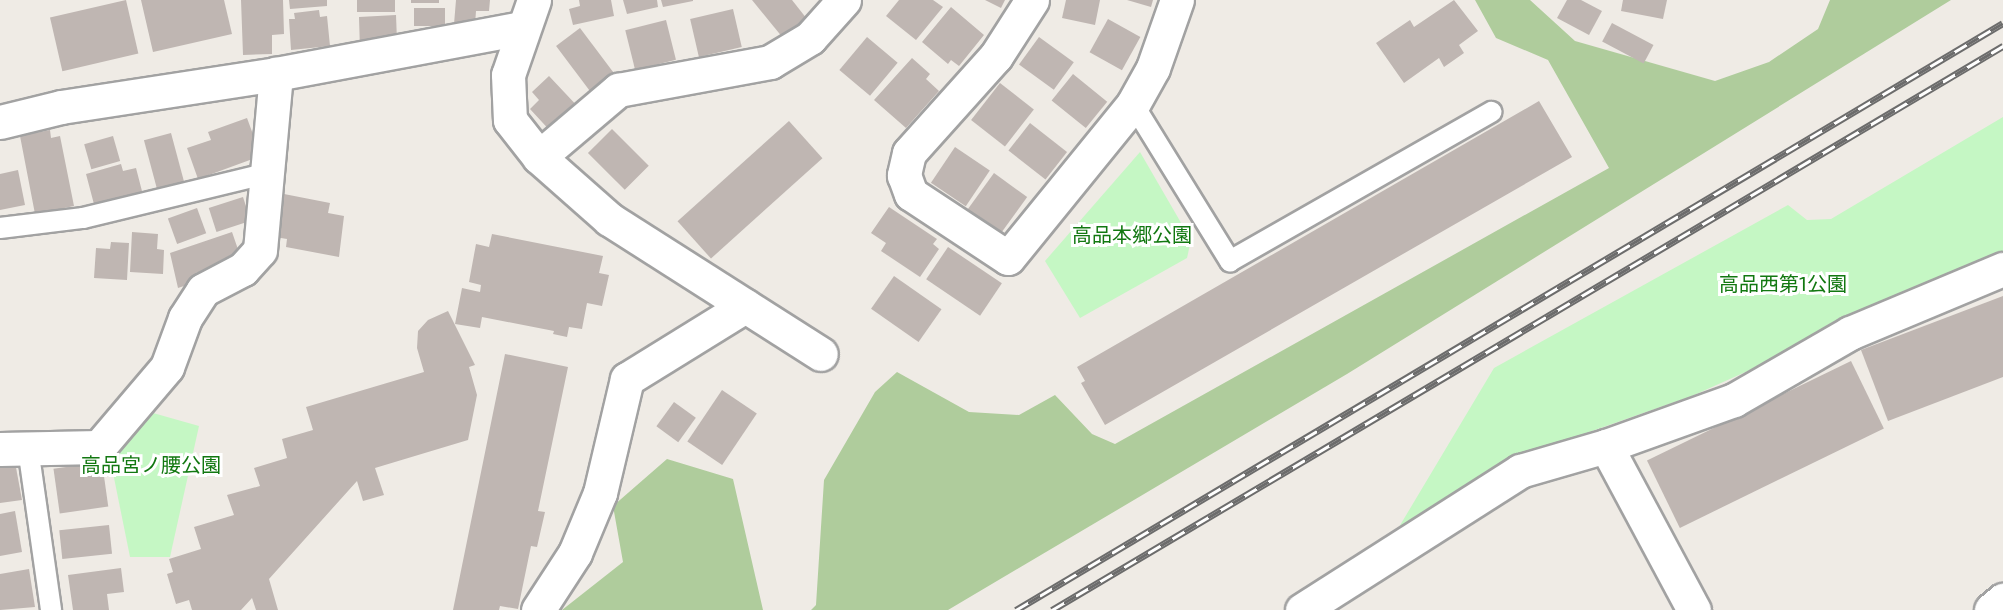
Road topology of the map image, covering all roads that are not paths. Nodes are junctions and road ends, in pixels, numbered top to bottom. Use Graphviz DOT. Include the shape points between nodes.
graph roads {
  1 [pos="844,0"];
  2 [pos="1032,0"];
  3 [pos="1178,0"];
  4 [pos="528,14"];
  5 [pos="276,74"];
  6 [pos="1132,104"];
  7 [pos="1491,112"];
  8 [pos="0,122"];
  9 [pos="538,157"];
  10 [pos="269,173"];
  11 [pos="0,228"];
  12 [pos="2003,269"];
  13 [pos="745,306"];
  14 [pos="821,354"];
  15 [pos="1606,446"];
  16 [pos="14,449"];
  17 [pos="2003,600"];
  18 [pos="51,610"];
  19 [pos="537,610"];
  20 [pos="1302,610"];
  21 [pos="1694,610"];
  22 [pos="1991,610"];
  1 -- 9 [label="street" via="810,38 770,62 618,90"];
  2 -- 6 [label="street" via="996,56 909,153 904,176 911,194 1008,258"];
  3 -- 6 [label="street" via="1153,68"];
  4 -- 5 [label="street"];
  4 -- 9 [label="street" via="508,75 510,120"];
  5 -- 8 [label="street" via="61,107"];
  5 -- 10 [label="street"];
  6 -- 7 [label="lane" via="1230,261"];
  9 -- 13 [label="street" via="609,219"];
  10 -- 11 [label="lane" via="83,218"];
  10 -- 16 [label="street" via="260,250 243,269 203,290 185,318 167,367 99,447"];
  12 -- 15 [label="street" via="1850,333 1734,400"];
  13 -- 14 [label="street"];
  13 -- 19 [label="street" via="627,379 600,493 575,553"];
  15 -- 20 [label="street" via="1520,471"];
  15 -- 21 [label="street"];
  16 -- 18 [label="lane"];
  17 -- 22 [label="street"];
}
